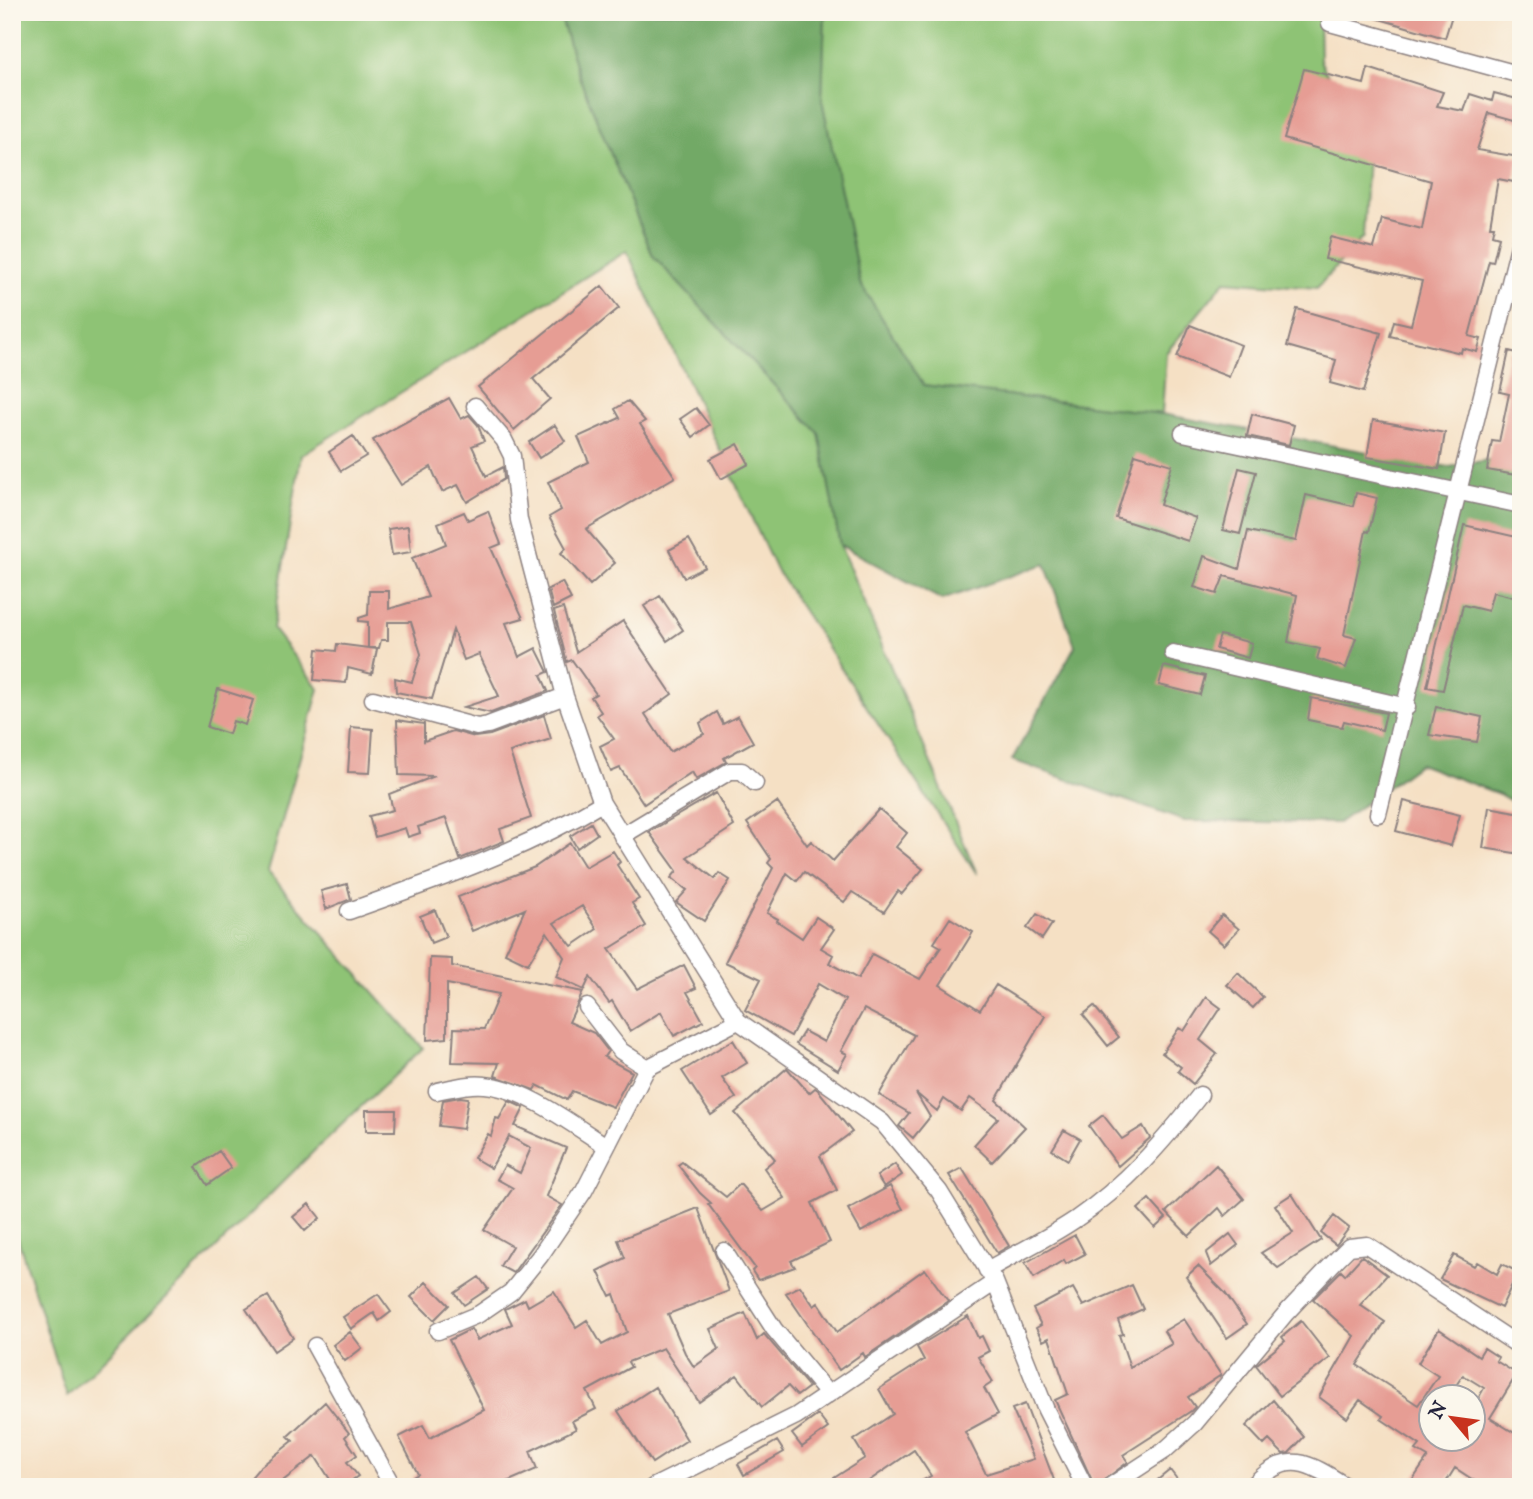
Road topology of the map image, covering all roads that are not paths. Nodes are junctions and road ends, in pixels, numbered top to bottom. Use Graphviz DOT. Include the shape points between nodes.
graph roads {
  1 [pos="1330,23"];
  2 [pos="1521,75"];
  3 [pos="1521,238"];
  4 [pos="475,406"];
  5 [pos="1183,433"];
  6 [pos="1457,491"];
  7 [pos="1521,505"];
  8 [pos="1173,653"];
  9 [pos="565,696"];
  10 [pos="373,699"];
  11 [pos="1407,707"];
  12 [pos="755,783"];
  13 [pos="602,803"];
  14 [pos="1378,814"];
  15 [pos="622,836"];
  16 [pos="349,911"];
  17 [pos="587,1007"];
  18 [pos="738,1021"];
  19 [pos="647,1069"];
  20 [pos="437,1091"];
  21 [pos="1200,1094"];
  22 [pos="606,1146"];
  23 [pos="724,1251"];
  24 [pos="991,1276"];
  25 [pos="438,1331"];
  26 [pos="315,1346"];
  27 [pos="1521,1347"];
  28 [pos="828,1394"];
  29 [pos="393,1487"];
  30 [pos="653,1487"];
  31 [pos="1085,1487"];
  32 [pos="1109,1487"];
  33 [pos="1252,1487"];
  34 [pos="1347,1487"];
  1 -- 2 [label="street"];
  3 -- 6 [label="street"];
  4 -- 9 [label="street" via="512,456 519,520"];
  5 -- 6 [label="street"];
  6 -- 7 [label="street"];
  6 -- 11 [label="street"];
  8 -- 11 [label="street"];
  9 -- 10 [label="street" via="477,727"];
  9 -- 13 [label="street"];
  11 -- 14 [label="street"];
  12 -- 15 [label="street" via="742,771 730,771"];
  13 -- 15 [label="street"];
  13 -- 16 [label="street" via="529,844"];
  15 -- 18 [label="street"];
  17 -- 19 [label="street" via="621,1051"];
  18 -- 19 [label="street"];
  18 -- 24 [label="street" via="882,1122 939,1191"];
  19 -- 22 [label="street"];
  20 -- 22 [label="street" via="485,1084 501,1089 540,1105"];
  21 -- 24 [label="street" via="1125,1180 1076,1220"];
  22 -- 25 [label="street" via="584,1191 511,1292 479,1314"];
  23 -- 28 [label="street" via="774,1329"];
  24 -- 28 [label="street"];
  24 -- 31 [label="street" via="1046,1410"];
  26 -- 29 [label="street"];
  27 -- 32 [label="street" via="1367,1245 1356,1245 1286,1313 1195,1423 1164,1451"];
  28 -- 30 [label="street" via="796,1416"];
  33 -- 34 [label="street" via="1277,1464 1289,1462 1315,1466"];
}
